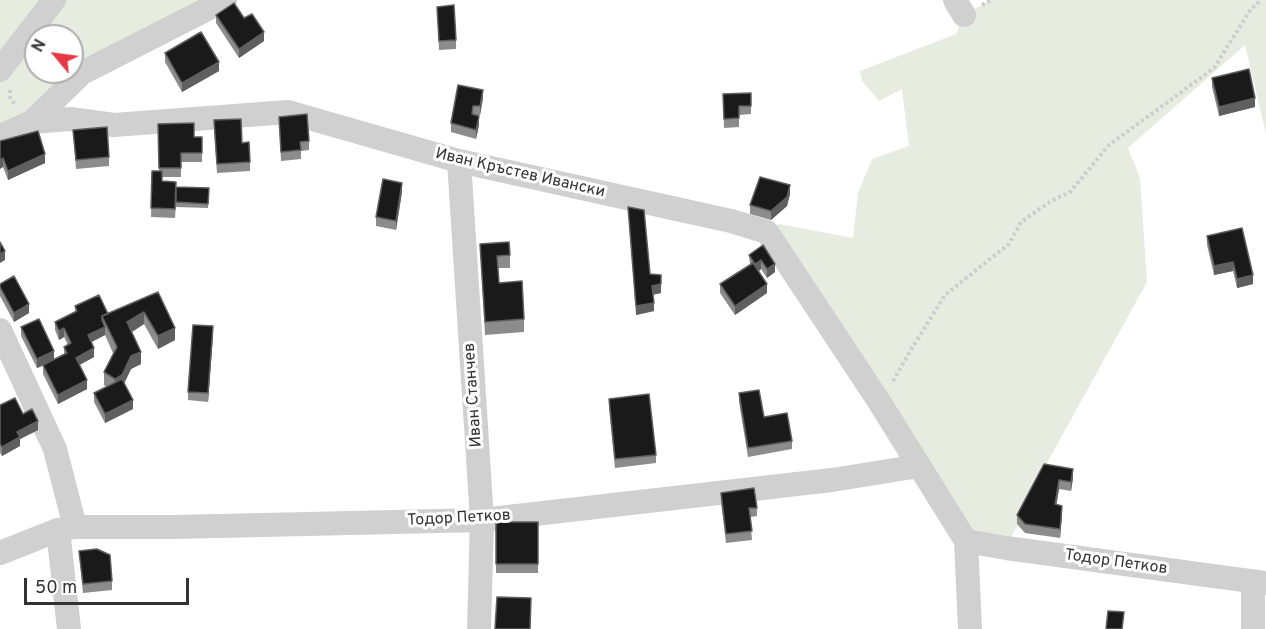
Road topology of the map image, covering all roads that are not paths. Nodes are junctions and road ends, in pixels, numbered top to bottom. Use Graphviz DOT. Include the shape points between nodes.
graph roads {
  1 [pos="54,0"];
  2 [pos="225,0"];
  3 [pos="6,61"];
  4 [pos="32,122"];
  5 [pos="0,136"];
  6 [pos="459,161"];
  7 [pos="0,330"];
  8 [pos="919,466"];
  9 [pos="482,520"];
  10 [pos="67,529"];
  11 [pos="966,541"];
  12 [pos="0,553"];
  13 [pos="1259,582"];
  14 [pos="69,629"];
  15 [pos="479,629"];
  16 [pos="970,629"];
  17 [pos="1253,629"];
  1 -- 3 [label="street"];
  2 -- 4 [label="street" via="82,73"];
  4 -- 5 [label="street, Иван Кръстев Ивански"];
  4 -- 6 [label="street, Иван Кръстев Ивански" via="70,119 114,125 288,112"];
  6 -- 8 [label="street, Иван Кръстев Ивански" via="767,232"];
  6 -- 9 [label="street, Иван Станчев"];
  7 -- 10 [label="street" via="55,448"];
  8 -- 9 [label="street, Тодор Петков" via="832,480"];
  8 -- 11 [label="street, Иван Кръстев Ивански"];
  9 -- 10 [label="street, Тодор Петков"];
  9 -- 15 [label="street, Иван Станчев"];
  10 -- 12 [label="street, Тодор Петков"];
  10 -- 14 [label="street"];
  11 -- 13 [label="street, Тодор Петков"];
  11 -- 16 [label="street"];
  13 -- 17 [label="street"];
}
